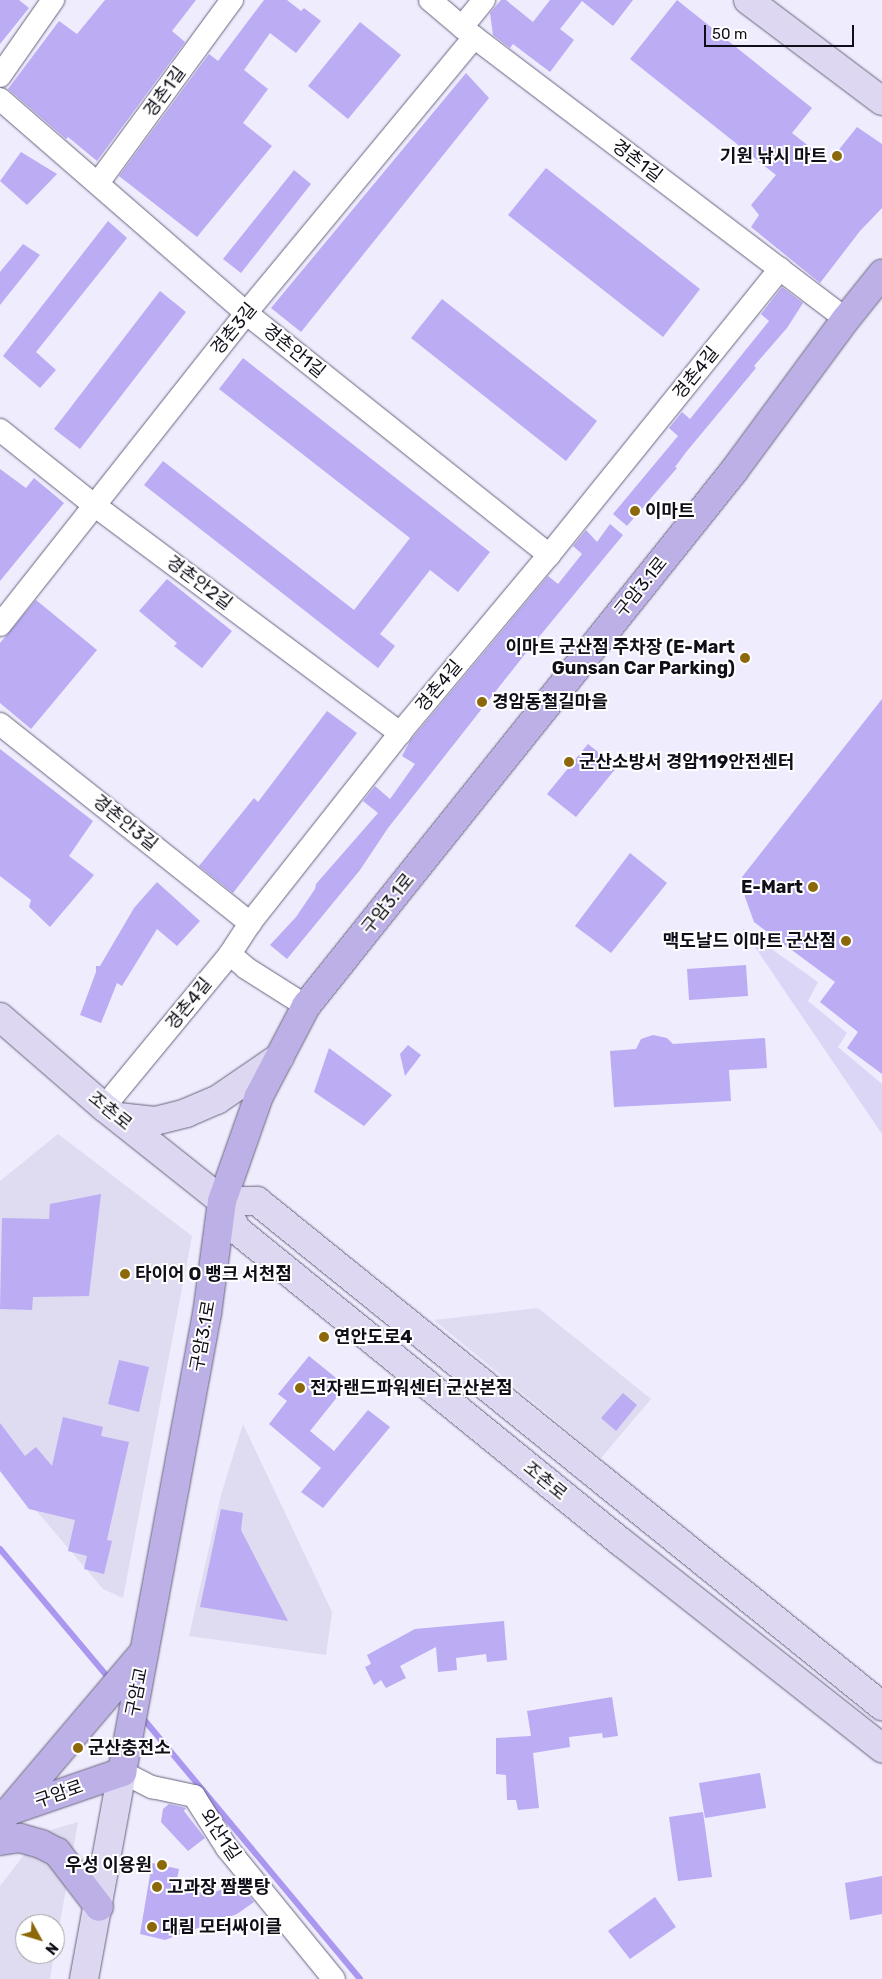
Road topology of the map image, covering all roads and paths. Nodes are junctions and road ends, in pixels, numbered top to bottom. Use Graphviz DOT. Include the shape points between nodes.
graph roads {
  1 [pos="53,0"];
  2 [pos="232,0"];
  3 [pos="430,0"];
  4 [pos="484,0"];
  5 [pos="748,0"];
  6 [pos="468,32"];
  7 [pos="0,76"];
  8 [pos="0,99"];
  9 [pos="882,102"];
  10 [pos="98,183"];
  11 [pos="780,269"];
  12 [pos="882,274"];
  13 [pos="246,313"];
  14 [pos="846,319"];
  15 [pos="0,430"];
  16 [pos="94,505"];
  17 [pos="549,555"];
  18 [pos="0,624"];
  19 [pos="0,724"];
  20 [pos="400,733"];
  21 [pos="250,923"];
  22 [pos="230,954"];
  23 [pos="306,1006"];
  24 [pos="0,1017"];
  25 [pos="280,1057"];
  26 [pos="111,1112"];
  27 [pos="222,1201"];
  28 [pos="145,1651"];
  29 [pos="882,1706"];
  30 [pos="860,1732"];
  31 [pos="882,1748"];
  32 [pos="882,1762"];
  33 [pos="123,1767"];
  34 [pos="4,1816"];
  35 [pos="0,1841"];
  36 [pos="99,1907"];
  37 [pos="84,1979"];
  38 [pos="334,1979"];
  1 -- 7 [label="street"];
  2 -- 10 [label="street, 경촌1길"];
  3 -- 6 [label="street, 경촌1길"];
  4 -- 6 [label="street, 경촌3길"];
  5 -- 9 [label="street"];
  6 -- 11 [label="street, 경촌1길"];
  6 -- 13 [label="street, 경촌3길"];
  8 -- 10 [label="street, 경촌안1길"];
  10 -- 13 [label="street, 경촌안1길"];
  11 -- 14 [label="street, 경촌1길"];
  11 -- 17 [label="street, 경촌4길"];
  12 -- 14 [label="main road, 구암3.1로"];
  13 -- 16 [label="street, 경촌3길"];
  13 -- 17 [label="street, 경촌안1길"];
  14 -- 23 [label="main road, 구암3.1로" via="733,472"];
  15 -- 16 [label="street, 경촌안2길"];
  16 -- 18 [label="street, 경촌3길"];
  16 -- 20 [label="street, 경촌안2길"];
  17 -- 20 [label="street, 경촌4길"];
  19 -- 21 [label="street, 경촌안3길"];
  20 -- 21 [label="street, 경촌4길"];
  21 -- 22 [label="street, 경촌4길"];
  22 -- 23 [label="street" via="246,968"];
  22 -- 26 [label="street, 경촌4길"];
  23 -- 25 [label="main road, 구암3.1로"];
  24 -- 26 [label="street, 조촌로"];
  25 -- 26 [label="street" via="217,1100 186,1113 155,1121"];
  25 -- 27 [label="main road, 구암3.1로" via="259,1096"];
  26 -- 27 [label="street, 조촌로"];
  27 -- 28 [label="main road, 구암3.1로" via="208,1314"];
  27 -- 29 [label="street" via="257,1201"];
  27 -- 30 [label="street, 조촌로" via="237,1230"];
  28 -- 33 [label="main road, 구암교"];
  28 -- 34 [label="main road"];
  30 -- 31 [label="street, 조촌로"];
  30 -- 32 [label="street"];
  33 -- 34 [label="main road, 구암로"];
  33 -- 36 [label="street"];
  33 -- 38 [label="street, 외산1길" via="152,1787 194,1796 227,1848"];
  35 -- 36 [label="main road" via="20,1838 57,1852"];
  36 -- 37 [label="street"];
}
